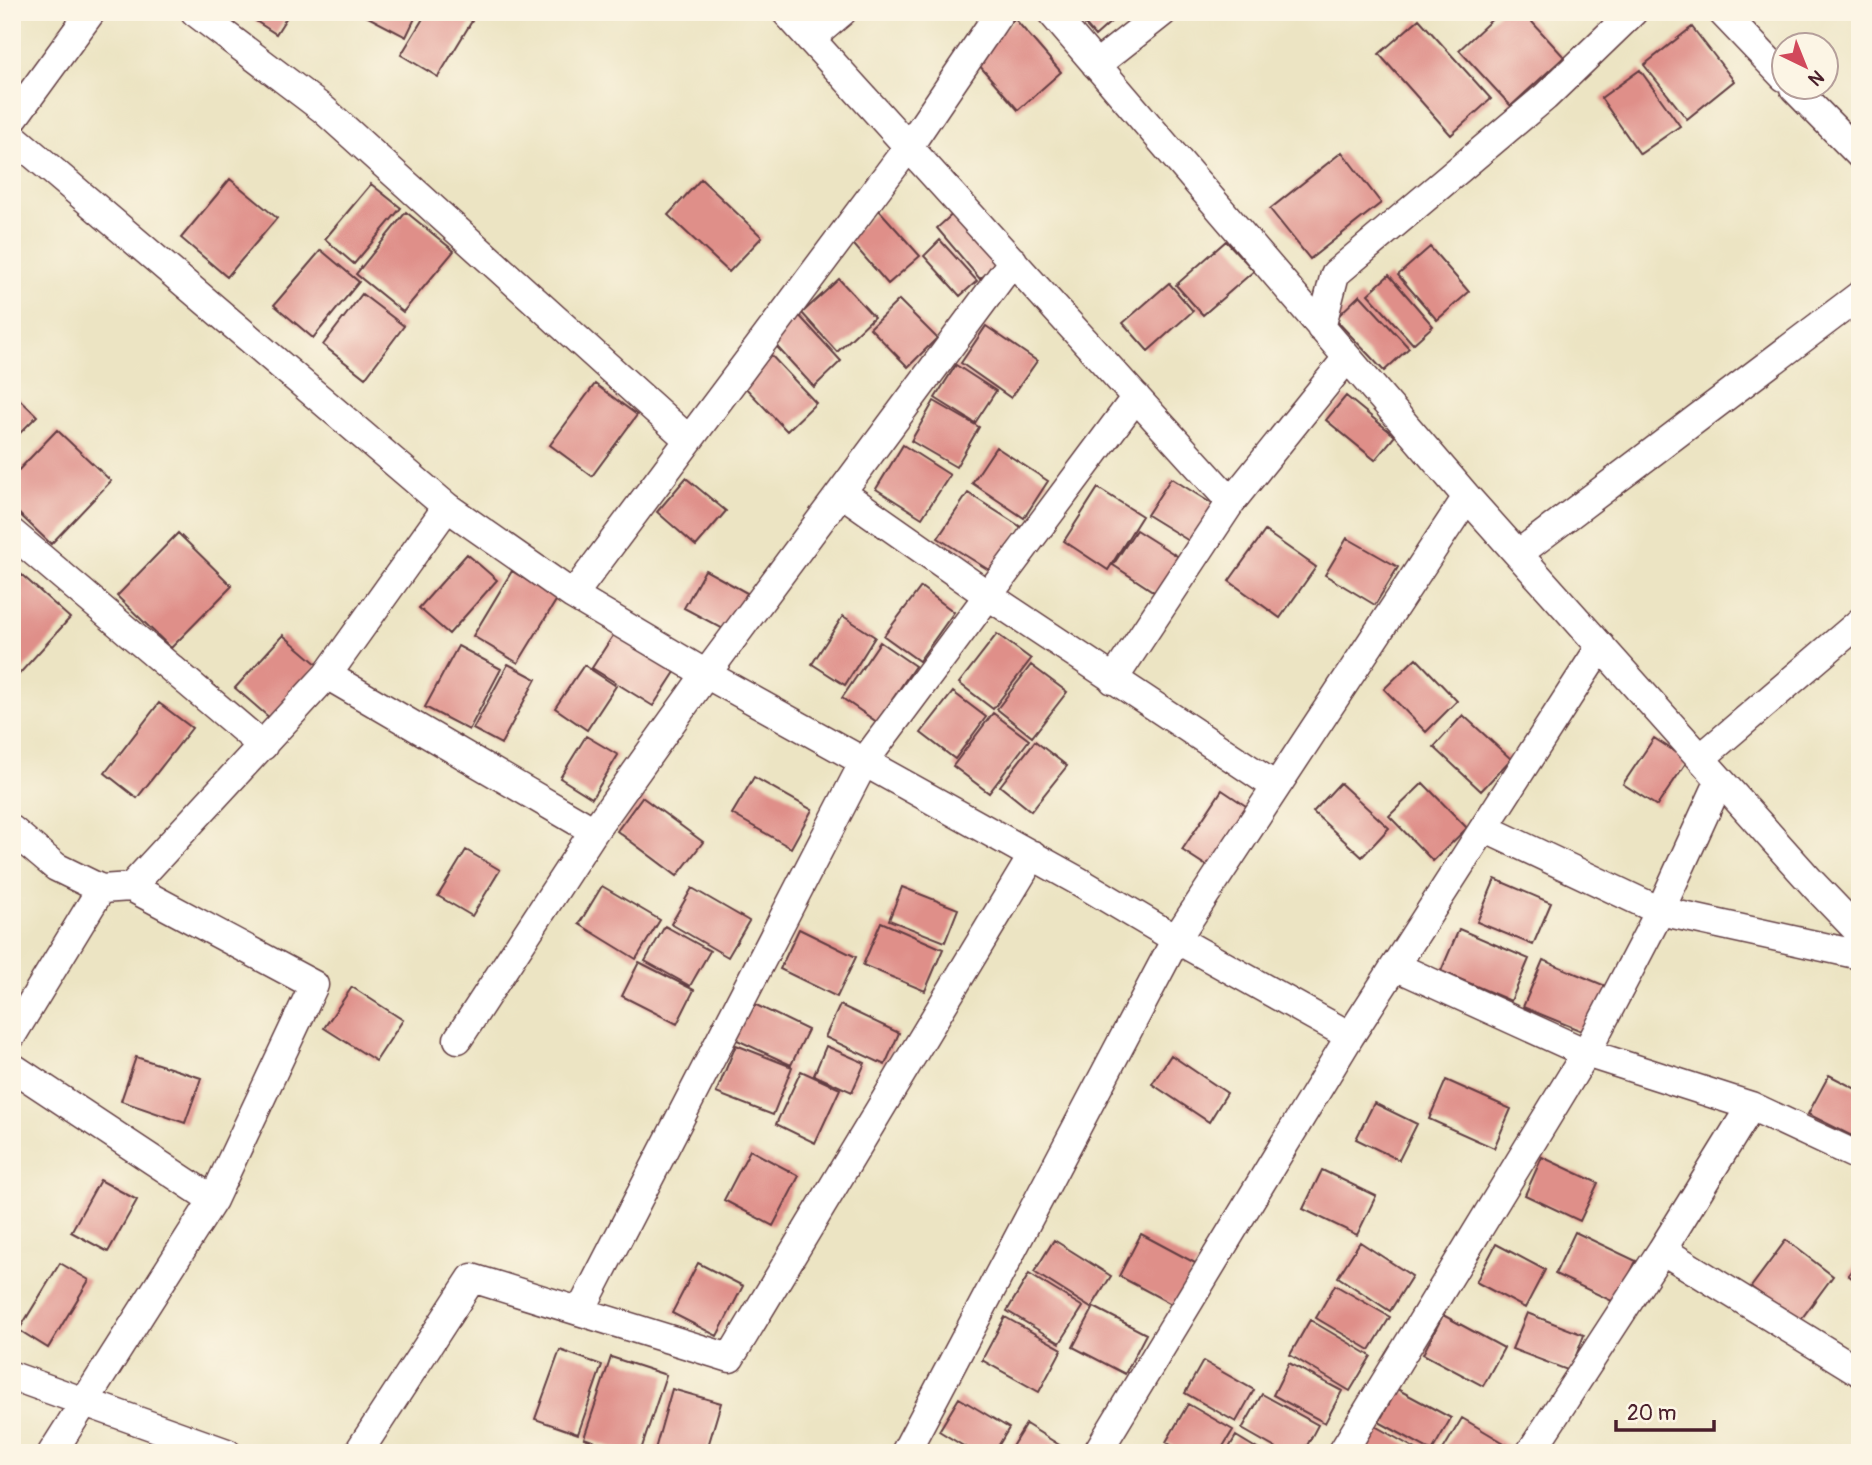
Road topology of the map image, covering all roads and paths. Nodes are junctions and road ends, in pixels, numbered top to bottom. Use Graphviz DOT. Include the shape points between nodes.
graph roads {
  1 [pos="91,12"];
  2 [pos="195,12"];
  3 [pos="786,12"];
  4 [pos="842,12"];
  5 [pos="1000,12"];
  6 [pos="1051,12"];
  7 [pos="1163,12"];
  8 [pos="1633,12"];
  9 [pos="1722,12"];
  10 [pos="810,39"];
  11 [pos="1770,62"];
  12 [pos="1096,65"];
  13 [pos="1808,102"];
  14 [pos="12,120"];
  15 [pos="12,136"];
  16 [pos="909,146"];
  17 [pos="1860,155"];
  18 [pos="1013,261"];
  19 [pos="1860,295"];
  20 [pos="1321,328"];
  21 [pos="1347,358"];
  22 [pos="1136,397"];
  23 [pos="689,440"];
  24 [pos="842,493"];
  25 [pos="1467,497"];
  26 [pos="1231,502"];
  27 [pos="447,507"];
  28 [pos="12,533"];
  29 [pos="1518,554"];
  30 [pos="573,595"];
  31 [pos="989,596"];
  32 [pos="1860,622"];
  33 [pos="1601,646"];
  34 [pos="706,674"];
  35 [pos="327,675"];
  36 [pos="1113,680"];
  37 [pos="263,746"];
  38 [pos="1701,758"];
  39 [pos="864,762"];
  40 [pos="1720,780"];
  41 [pos="1275,786"];
  42 [pos="1484,828"];
  43 [pos="12,830"];
  44 [pos="594,831"];
  45 [pos="1032,855"];
  46 [pos="131,887"];
  47 [pos="101,889"];
  48 [pos="1660,911"];
  49 [pos="1860,933"];
  50 [pos="1176,939"];
  51 [pos="1860,955"];
  52 [pos="1395,966"];
  53 [pos="12,1035"];
  54 [pos="1350,1036"];
  55 [pos="458,1040"];
  56 [pos="1586,1053"];
  57 [pos="12,1067"];
  58 [pos="1751,1106"];
  59 [pos="1860,1157"];
  60 [pos="213,1200"];
  61 [pos="1662,1250"];
  62 [pos="581,1310"];
  63 [pos="1860,1372"];
  64 [pos="12,1376"];
  65 [pos="85,1401"];
  66 [pos="52,1453"];
  67 [pos="227,1453"];
  68 [pos="358,1453"];
  69 [pos="905,1453"];
  70 [pos="1097,1453"];
  71 [pos="1342,1453"];
  72 [pos="1530,1453"];
  1 -- 14 [label="street"];
  2 -- 23 [label="street" via="323,109"];
  3 -- 10 [label="street"];
  4 -- 10 [label="street"];
  5 -- 16 [label="street"];
  6 -- 12 [label="street"];
  7 -- 12 [label="street"];
  8 -- 20 [label="street" via="1545,97 1335,274"];
  9 -- 11 [label="street"];
  10 -- 16 [label="street"];
  12 -- 20 [label="street"];
  13 -- 17 [label="street"];
  15 -- 27 [label="street"];
  16 -- 18 [label="street"];
  16 -- 23 [label="street"];
  18 -- 22 [label="street"];
  18 -- 24 [label="street"];
  19 -- 29 [label="street"];
  20 -- 21 [label="street"];
  21 -- 25 [label="street"];
  21 -- 26 [label="street"];
  22 -- 26 [label="street"];
  22 -- 31 [label="street"];
  23 -- 30 [label="street"];
  24 -- 31 [label="street"];
  24 -- 34 [label="street"];
  25 -- 29 [label="street"];
  25 -- 41 [label="street"];
  26 -- 36 [label="street"];
  27 -- 30 [label="street"];
  27 -- 35 [label="street"];
  28 -- 37 [label="street"];
  29 -- 33 [label="street"];
  30 -- 34 [label="street"];
  31 -- 36 [label="street"];
  31 -- 39 [label="street"];
  32 -- 38 [label="street"];
  33 -- 38 [label="street"];
  33 -- 42 [label="street"];
  34 -- 39 [label="street"];
  34 -- 44 [label="street"];
  35 -- 37 [label="street"];
  35 -- 44 [label="street"];
  36 -- 41 [label="street"];
  37 -- 46 [label="street"];
  38 -- 40 [label="street"];
  39 -- 45 [label="street"];
  39 -- 62 [label="street"];
  40 -- 48 [label="street"];
  40 -- 49 [label="street"];
  41 -- 50 [label="street"];
  42 -- 48 [label="street"];
  42 -- 52 [label="street"];
  43 -- 47 [label="street" via="56,867"];
  44 -- 55 [label="street"];
  45 -- 50 [label="street"];
  45 -- 62 [label="street" via="730,1358"];
  46 -- 47 [label="street"];
  46 -- 60 [label="street" via="314,985"];
  47 -- 53 [label="street"];
  48 -- 51 [label="street"];
  48 -- 56 [label="street"];
  50 -- 54 [label="street"];
  50 -- 69 [label="street"];
  52 -- 54 [label="street"];
  52 -- 56 [label="street"];
  54 -- 70 [label="street"];
  56 -- 58 [label="street"];
  56 -- 71 [label="street"];
  57 -- 60 [label="street"];
  58 -- 59 [label="street"];
  58 -- 61 [label="street"];
  60 -- 65 [label="street"];
  61 -- 63 [label="street"];
  61 -- 72 [label="street"];
  62 -- 68 [label="street" via="472,1278"];
  64 -- 65 [label="street"];
  65 -- 66 [label="street"];
  65 -- 67 [label="street"];
}
